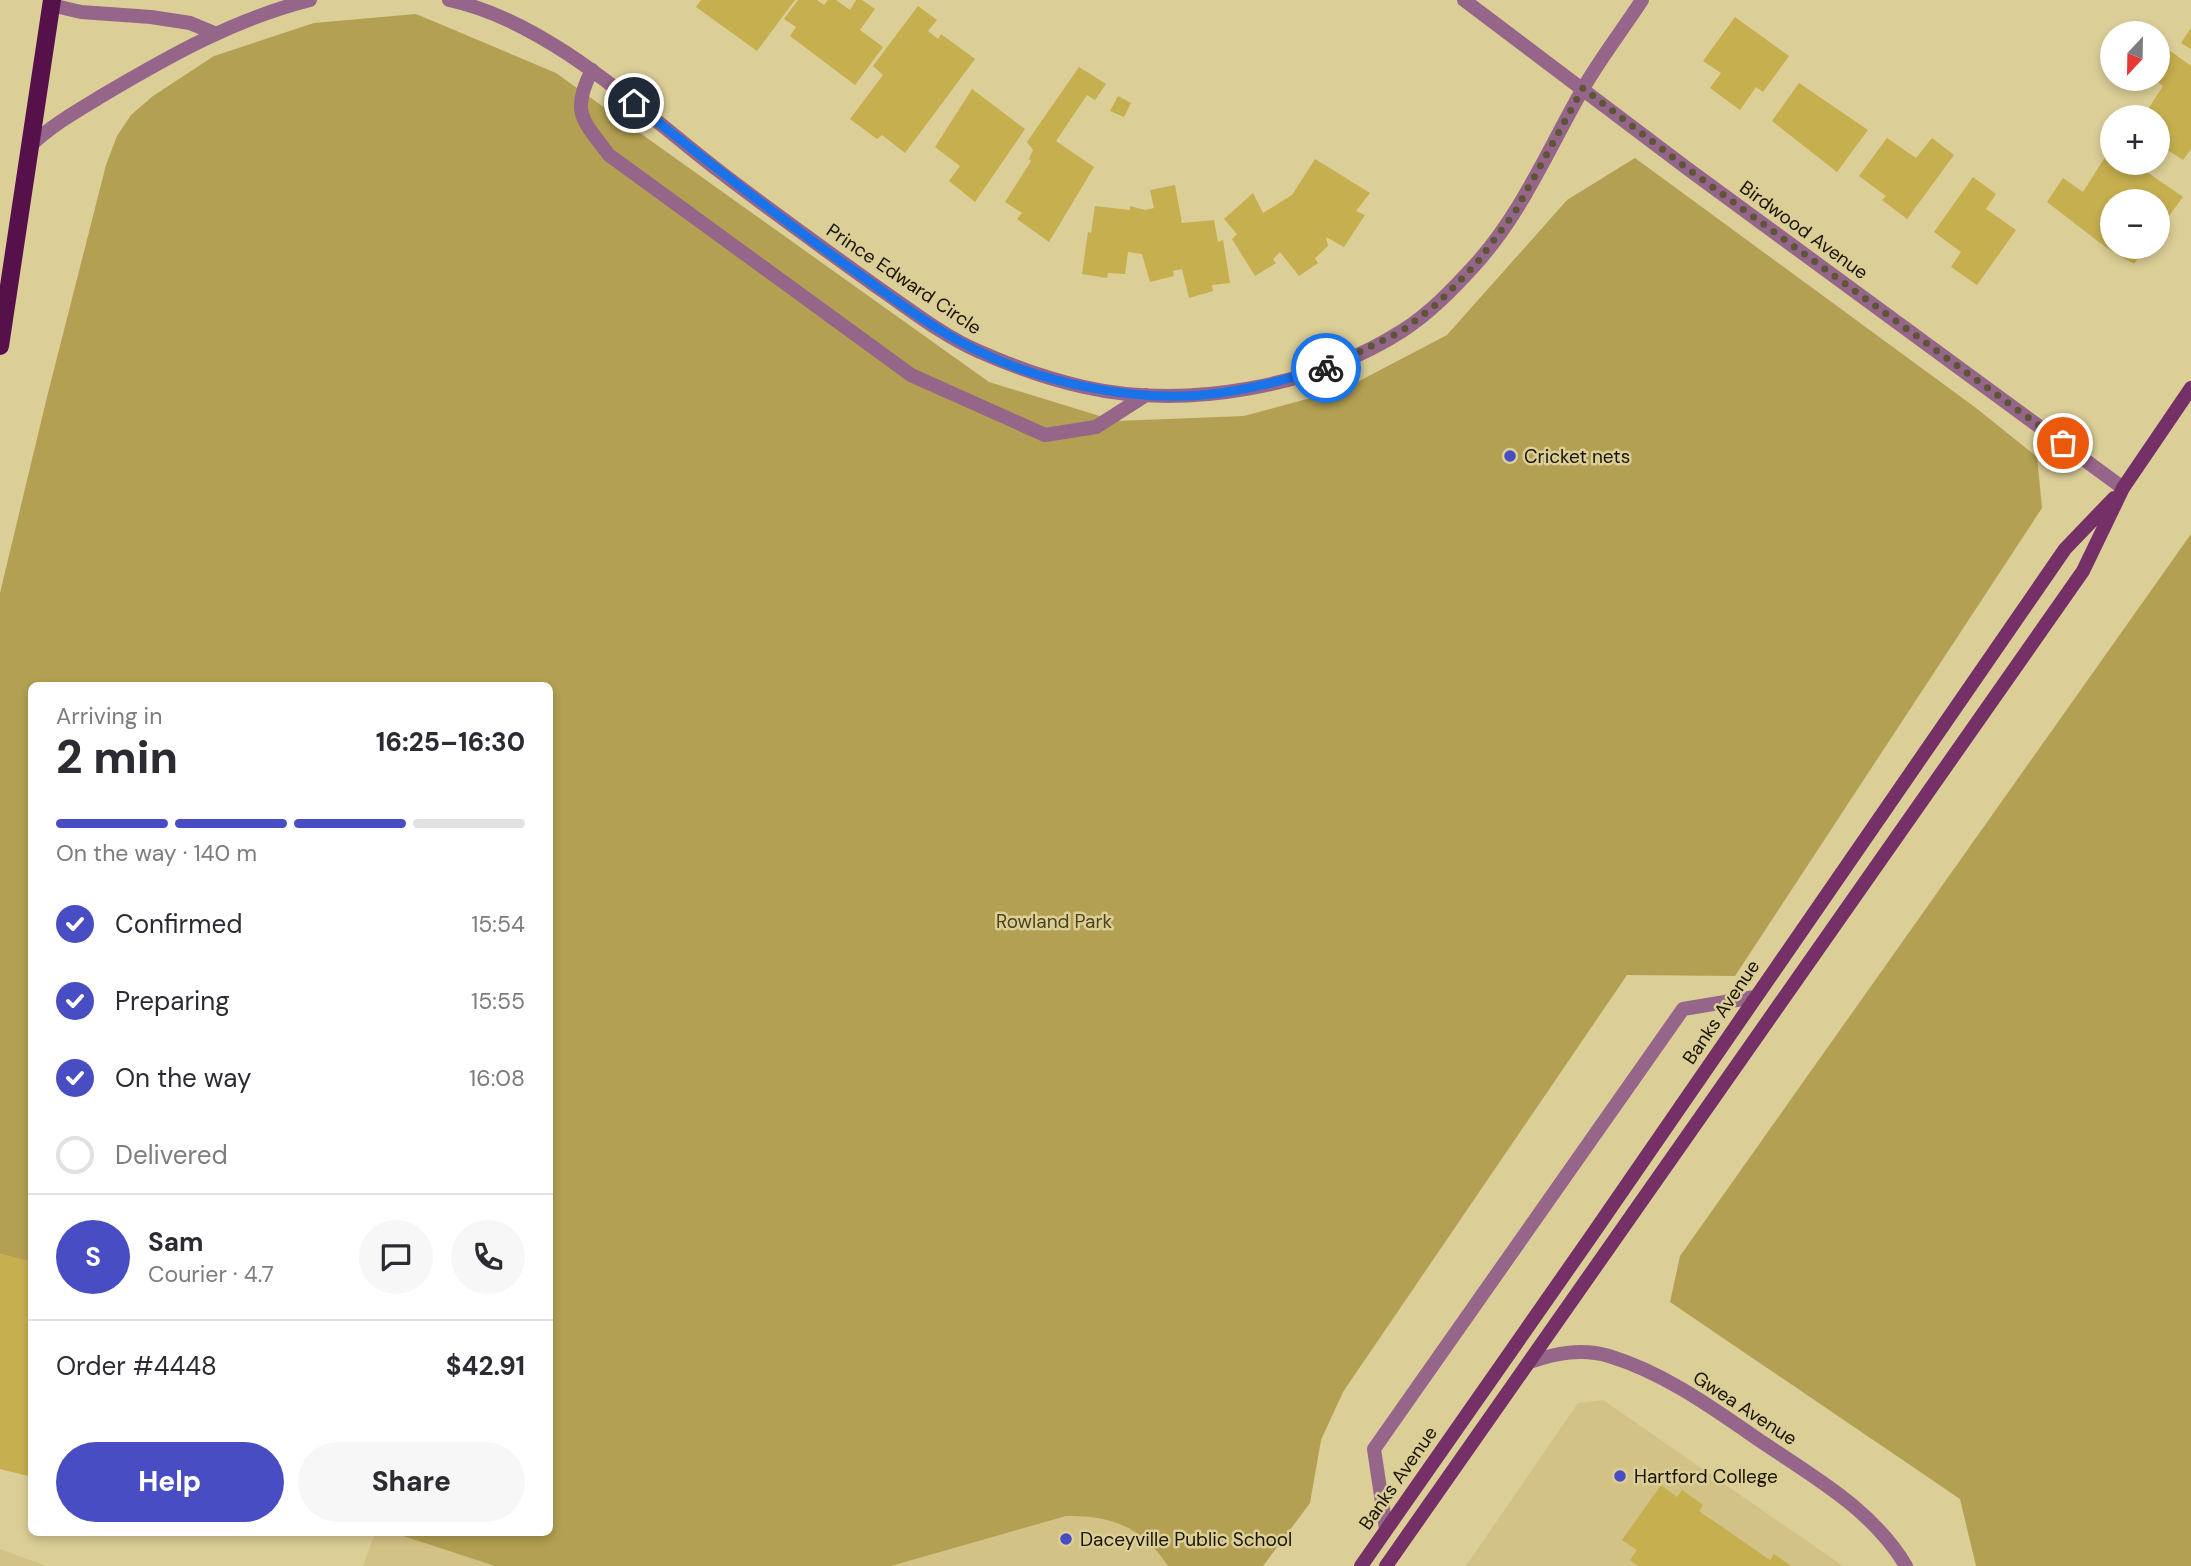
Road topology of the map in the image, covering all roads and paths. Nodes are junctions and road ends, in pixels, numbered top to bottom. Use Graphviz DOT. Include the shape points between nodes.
graph roads {
  1 [pos="310,0"];
  2 [pos="449,0"];
  3 [pos="1464,0"];
  4 [pos="1642,0"];
  5 [pos="52,3"];
  6 [pos="214,33"];
  7 [pos="592,70"];
  8 [pos="1583,88"];
  9 [pos="30,146"];
  10 [pos="0,346"];
  11 [pos="2191,388"];
  12 [pos="1146,395"];
  13 [pos="2123,488"];
  14 [pos="1755,997"];
  15 [pos="1530,1362"];
  16 [pos="1386,1529"];
  17 [pos="1360,1566"];
  18 [pos="1386,1566"];
  19 [pos="1906,1566"];
  1 -- 6 [label="street"];
  2 -- 7 [label="street, Prince Edward Circle" via="514,23"];
  3 -- 8 [label="street, Birdwood Avenue"];
  4 -- 8 [label="street, Prince Edward Circle"];
  5 -- 6 [label="street" via="81,12 190,23"];
  5 -- 9 [label="main road"];
  6 -- 9 [label="street" via="68,115"];
  7 -- 12 [label="street, Prince Edward Circle" via="831,254 974,349 1034,373 1087,387"];
  7 -- 12 [label="street" via="580,93 581,118 610,155 911,375 1045,435 1096,427"];
  8 -- 12 [label="street, Prince Edward Circle" via="1506,226 1438,303 1402,331 1332,367 1276,382 1211,394"];
  8 -- 13 [label="street, Birdwood Avenue"];
  9 -- 10 [label="main road"];
  11 -- 13 [label="street, Banks Avenue"];
  13 -- 14 [label="street, Banks Avenue" via="2065,549"];
  13 -- 15 [label="street, Banks Avenue" via="2083,571"];
  14 -- 16 [label="street, Banks Avenue"];
  14 -- 16 [label="street" via="1683,1009 1374,1449"];
  15 -- 18 [label="street, Banks Avenue"];
  15 -- 19 [label="street, Gwea Avenue" via="1574,1352 1607,1355 1690,1393 1860,1510"];
  16 -- 17 [label="street, Banks Avenue"];
}
